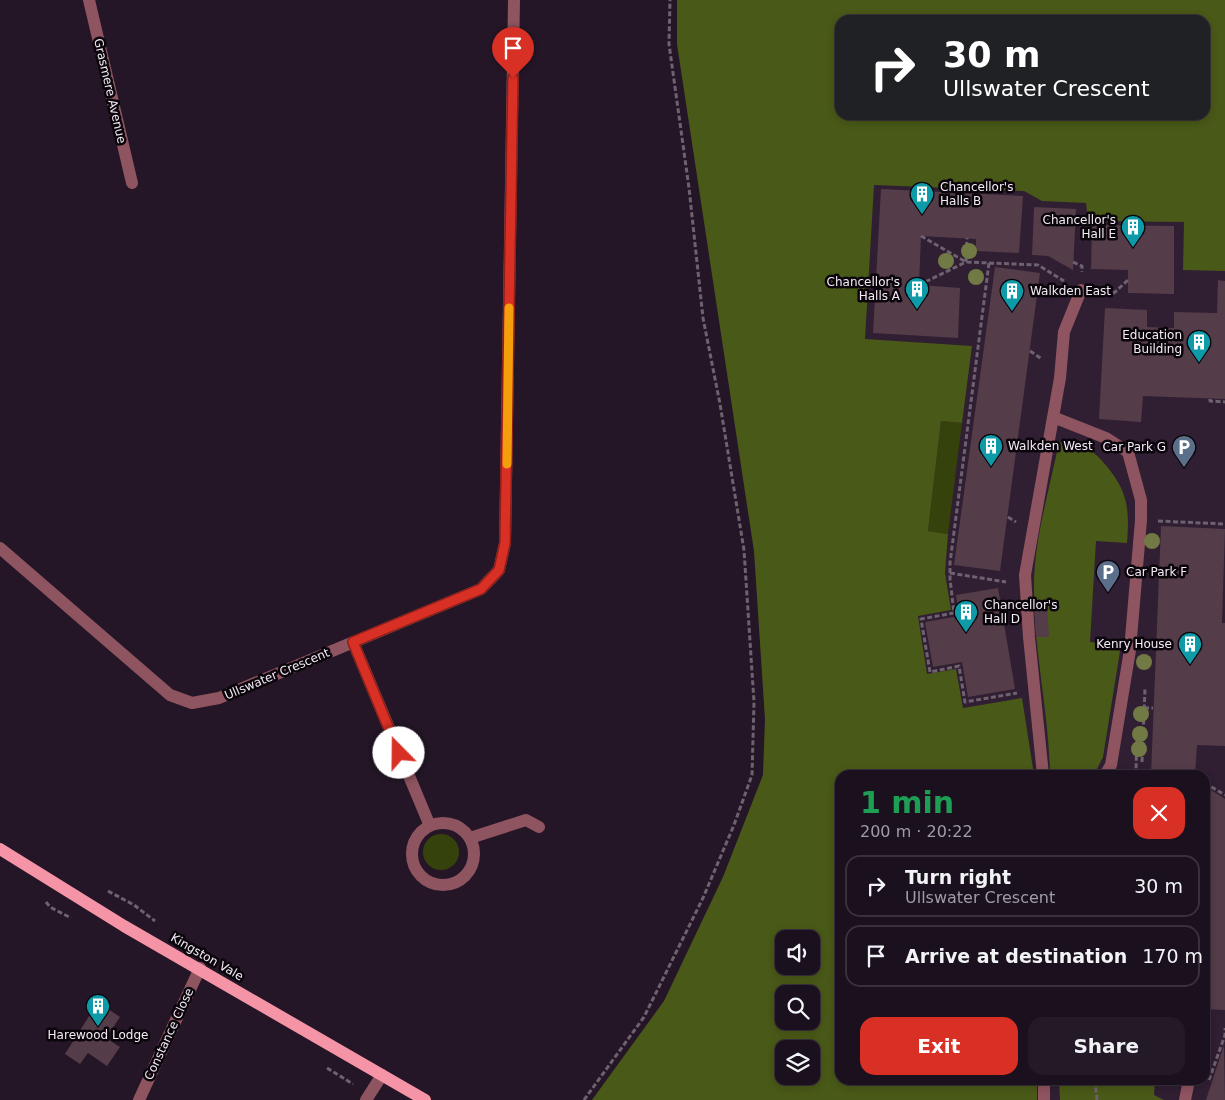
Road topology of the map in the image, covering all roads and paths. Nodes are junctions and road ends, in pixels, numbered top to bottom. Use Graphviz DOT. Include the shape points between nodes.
graph roads {
  1 [pos="89,0"];
  2 [pos="514,0"];
  3 [pos="670,0"];
  4 [pos="132,183"];
  5 [pos="922,236"];
  6 [pos="967,238"];
  7 [pos="966,262"];
  8 [pos="990,263"];
  9 [pos="1128,280"];
  10 [pos="918,285"];
  11 [pos="1081,290"];
  12 [pos="1210,399"];
  13 [pos="1225,402"];
  14 [pos="1053,418"];
  15 [pos="1141,520"];
  16 [pos="1225,524"];
  17 [pos="0,548"];
  18 [pos="950,573"];
  19 [pos="1026,585"];
  20 [pos="353,642"];
  21 [pos="1034,690"];
  22 [pos="1144,708"];
  23 [pos="1154,708"];
  24 [pos="1042,770"];
  25 [pos="1108,770"];
  26 [pos="1210,786"];
  27 [pos="1225,795"];
  28 [pos="430,826"];
  29 [pos="539,827"];
  30 [pos="470,838"];
  31 [pos="0,849"];
  32 [pos="105,889"];
  33 [pos="156,922"];
  34 [pos="200,968"];
  35 [pos="1225,1028"];
  36 [pos="1217,1056"];
  37 [pos="382,1075"];
  38 [pos="1044,1085"];
  39 [pos="1096,1085"];
  40 [pos="1188,1085"];
  41 [pos="139,1100"];
  42 [pos="366,1100"];
  43 [pos="425,1100"];
  44 [pos="584,1100"];
  45 [pos="1044,1100"];
  46 [pos="1097,1100"];
  47 [pos="1185,1100"];
  1 -- 4 [label="street, Grasmere Avenue"];
  2 -- 20 [label="street, Ullswater Crescent" via="506,533 499,570 481,589"];
  3 -- 44 [label="path" via="670,44 703,318 744,550 754,702 752,774 703,898 644,1017"];
  5 -- 7 [label="path"];
  6 -- 7 [label="path"];
  7 -- 8 [label="path"];
  7 -- 10 [label="path"];
  8 -- 11 [label="path" via="1038,265"];
  8 -- 18 [label="path"];
  9 -- 11 [label="path" via="1114,292"];
  11 -- 14 [label="street" via="1064,332"];
  12 -- 13 [label="path"];
  14 -- 15 [label="street" via="1106,438 1128,452 1141,500"];
  14 -- 19 [label="street" via="1025,575"];
  15 -- 16 [label="path"];
  15 -- 25 [label="street" via="1130,650"];
  17 -- 20 [label="street, Ullswater Crescent" via="170,695 192,704 219,698"];
  18 -- 19 [label="path"];
  18 -- 21 [label="path" via="954,614 921,619 930,672 959,666 965,702"];
  19 -- 21 [label="street"];
  20 -- 28 [label="street"];
  21 -- 24 [label="street"];
  22 -- 23 [label="path"];
  26 -- 27 [label="path"];
  28 -- 30 [label="street" via="451,824 461,828"];
  28 -- 30 [label="street" via="421,832 412,849 415,868 430,883 445,886 464,878 474,860"];
  29 -- 30 [label="street" via="526,820"];
  31 -- 34 [label="main road, Kingston Vale" via="116,921"];
  32 -- 33 [label="path"];
  34 -- 37 [label="main road, Kingston Vale"];
  34 -- 41 [label="street, Constance Close"];
  35 -- 36 [label="path"];
  37 -- 42 [label="street"];
  37 -- 43 [label="main road, Kingston Vale"];
  38 -- 45 [label="street"];
  39 -- 46 [label="path"];
  40 -- 47 [label="street"];
}
